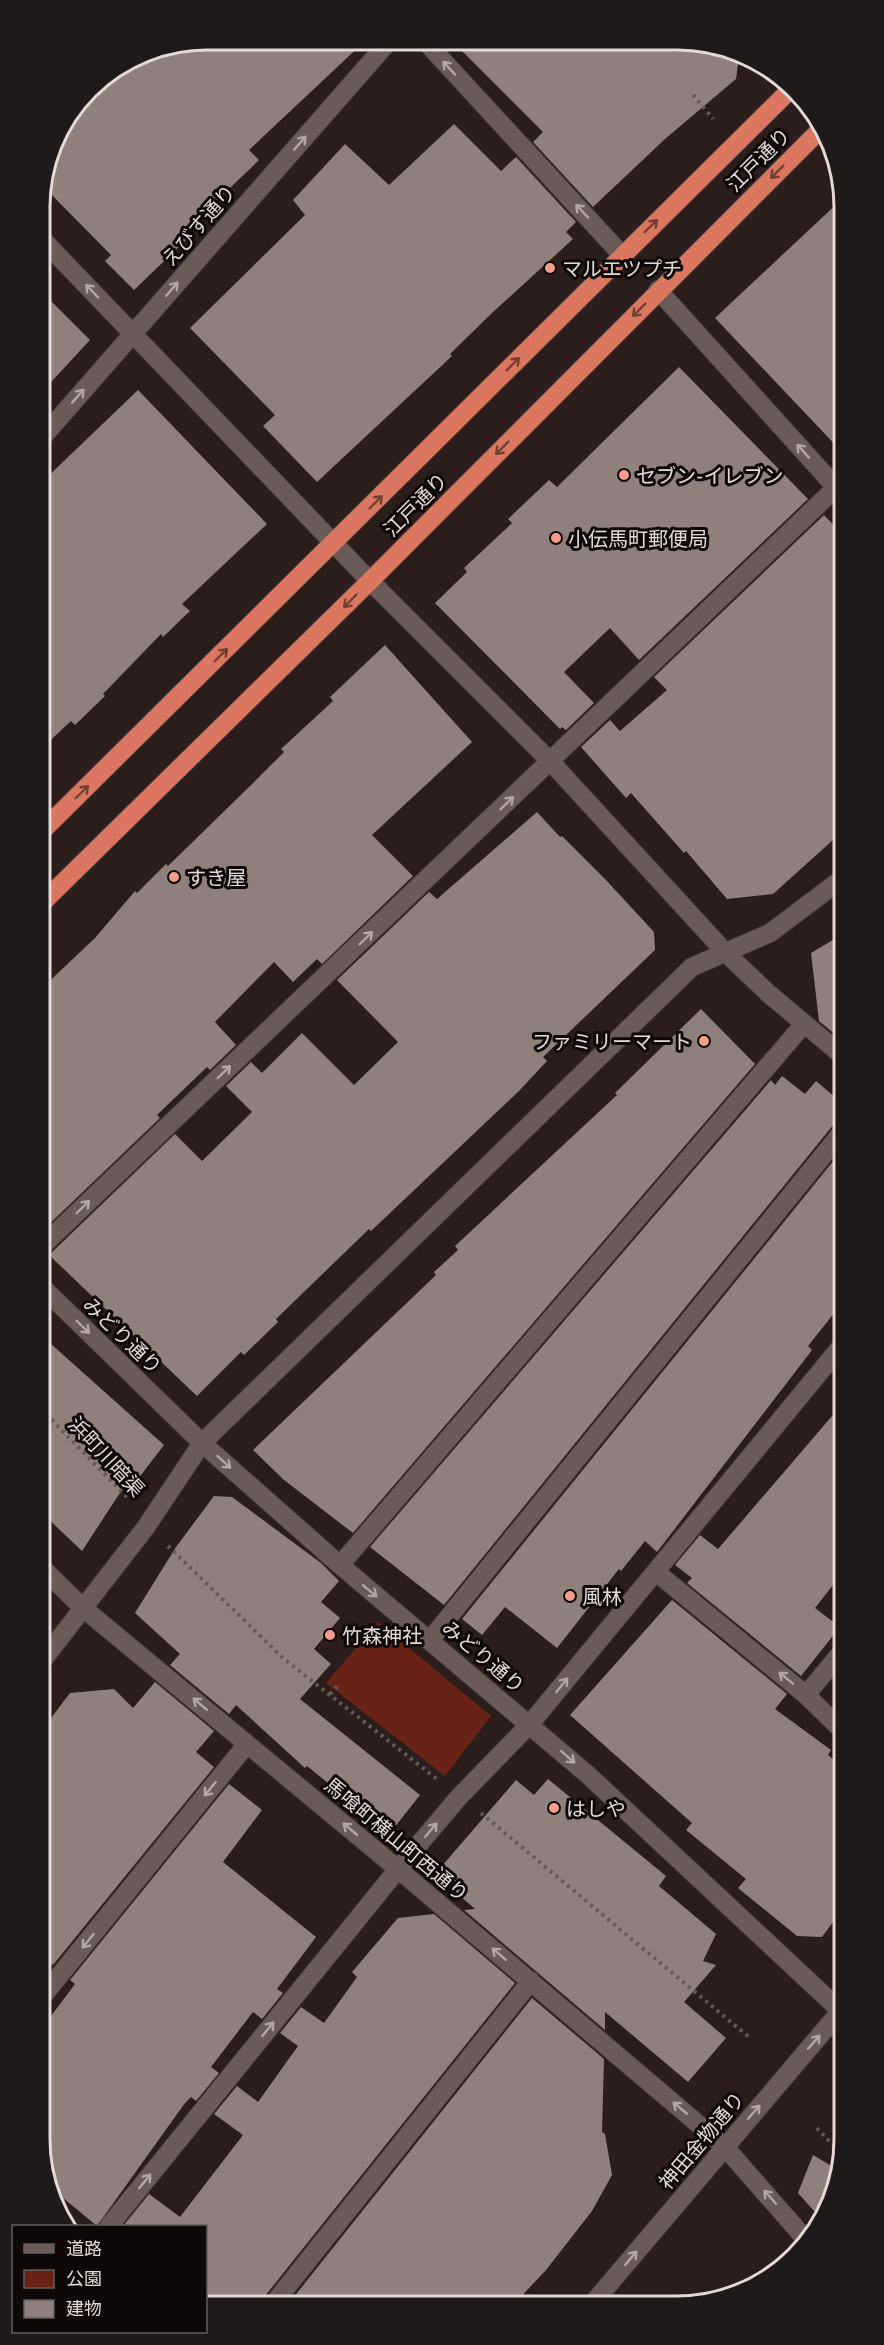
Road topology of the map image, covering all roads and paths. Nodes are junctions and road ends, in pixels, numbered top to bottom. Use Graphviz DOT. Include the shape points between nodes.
graph roads {
  1 [pos="381,50"];
  2 [pos="433,50"];
  3 [pos="787,93"];
  4 [pos="693,96"];
  5 [pos="713,119"];
  6 [pos="816,134"];
  7 [pos="50,247"];
  8 [pos="621,254"];
  9 [pos="658,290"];
  10 [pos="133,333"];
  11 [pos="50,428"];
  12 [pos="834,481"];
  13 [pos="834,494"];
  14 [pos="335,544"];
  15 [pos="370,581"];
  16 [pos="550,762"];
  17 [pos="50,823"];
  18 [pos="834,885"];
  19 [pos="50,895"];
  20 [pos="726,953"];
  21 [pos="804,1024"];
  22 [pos="834,1049"];
  23 [pos="834,1142"];
  24 [pos="50,1238"];
  25 [pos="50,1295"];
  26 [pos="834,1355"];
  27 [pos="50,1418"];
  28 [pos="202,1443"];
  29 [pos="146,1527"];
  30 [pos="168,1546"];
  31 [pos="340,1565"];
  32 [pos="656,1572"];
  33 [pos="50,1576"];
  34 [pos="83,1608"];
  35 [pos="430,1640"];
  36 [pos="50,1651"];
  37 [pos="834,1661"];
  38 [pos="340,1683"];
  39 [pos="330,1694"];
  40 [pos="806,1695"];
  41 [pos="834,1722"];
  42 [pos="530,1724"];
  43 [pos="247,1744"];
  44 [pos="459,1797"];
  45 [pos="398,1869"];
  46 [pos="531,1982"];
  47 [pos="50,1987"];
  48 [pos="834,2002"];
  49 [pos="834,2022"];
  50 [pos="750,2038"];
  51 [pos="817,2128"];
  52 [pos="724,2146"];
  53 [pos="834,2146"];
  54 [pos="110,2225"];
  55 [pos="802,2235"];
  56 [pos="280,2296"];
  57 [pos="599,2296"];
  10 -- 1 [label="street, えびす通り, one-way"];
  8 -- 2 [label="street, one-way"];
  8 -- 3 [label="highway, 江戸通り, one-way"];
  4 -- 5 [label="path"];
  6 -- 9 [label="highway, 江戸通り, one-way"];
  10 -- 7 [label="street, one-way"];
  14 -- 8 [label="highway, 江戸通り, one-way"];
  12 -- 9 [label="street, one-way"];
  9 -- 15 [label="highway, 江戸通り, one-way"];
  11 -- 10 [label="street, えびす通り, one-way"];
  10 -- 14 [label="street"];
  13 -- 16 [label="street"];
  14 -- 15 [label="street"];
  17 -- 14 [label="highway, 江戸通り, one-way"];
  15 -- 16 [label="street"];
  15 -- 19 [label="highway, 江戸通り, one-way"];
  16 -- 20 [label="street"];
  24 -- 16 [label="street, one-way"];
  18 -- 20 [label="street" via="770,933"];
  20 -- 21 [label="street"];
  20 -- 28 [label="street" via="692,967"];
  21 -- 22 [label="street"];
  21 -- 31 [label="street"];
  23 -- 35 [label="street"];
  25 -- 28 [label="street, みどり通り, one-way"];
  26 -- 32 [label="street"];
  27 -- 29 [label="path, 浜町川暗渠" via="128,1497"];
  28 -- 29 [label="street"];
  28 -- 31 [label="street, みどり通り, one-way"];
  29 -- 34 [label="street"];
  30 -- 39 [label="path" via="284,1659"];
  31 -- 35 [label="street, みどり通り, one-way"];
  40 -- 32 [label="street, one-way"];
  42 -- 32 [label="street, one-way"];
  33 -- 34 [label="street, 馬喰町横山町西通り"];
  34 -- 36 [label="street"];
  43 -- 34 [label="street, 馬喰町横山町西通り, one-way"];
  35 -- 42 [label="street, みどり通り"];
  37 -- 40 [label="street"];
  38 -- 39 [label="path"];
  39 -- 44 [label="path"];
  40 -- 41 [label="street"];
  42 -- 44 [label="street"];
  42 -- 48 [label="street, みどり通り, one-way"];
  45 -- 43 [label="street, 馬喰町横山町西通り, one-way"];
  43 -- 47 [label="street, one-way"];
  45 -- 44 [label="street, one-way"];
  44 -- 50 [label="path"];
  46 -- 45 [label="street, 馬喰町横山町西通り, one-way"];
  54 -- 45 [label="street, one-way"];
  52 -- 46 [label="street, 馬喰町横山町西通り, one-way"];
  46 -- 56 [label="street"];
  52 -- 49 [label="street, 神田金物通り, one-way"];
  51 -- 53 [label="path"];
  55 -- 52 [label="street, 馬喰町横山町西通り, one-way"];
  57 -- 52 [label="street, 神田金物通り, one-way"];
}
